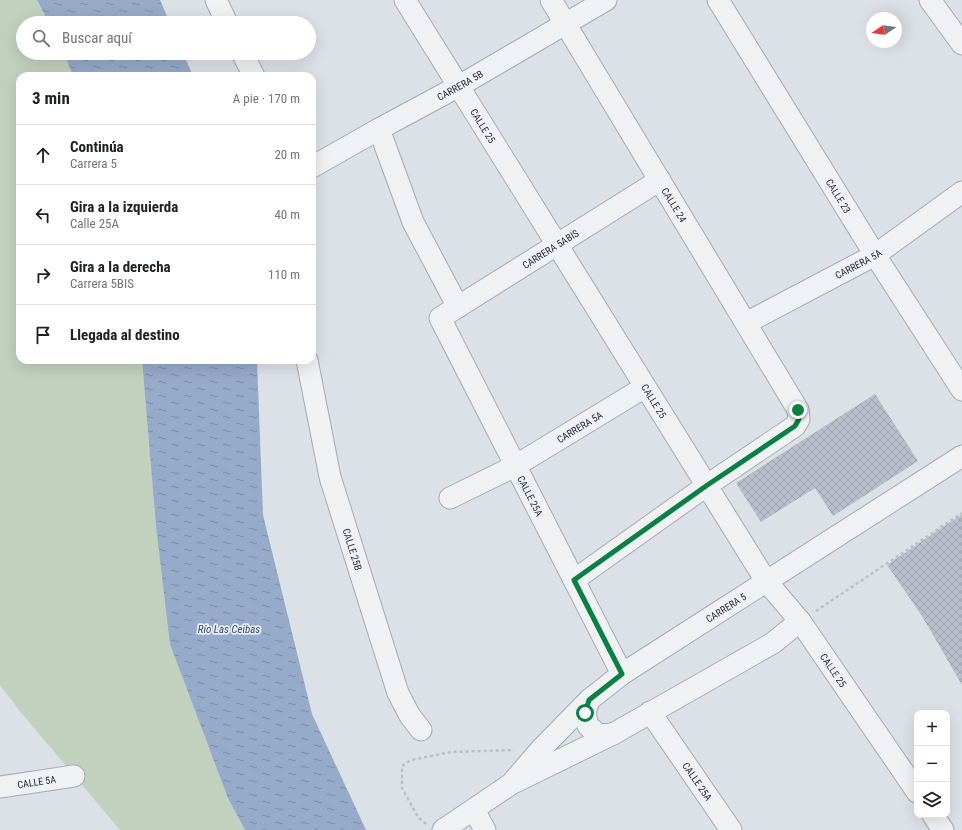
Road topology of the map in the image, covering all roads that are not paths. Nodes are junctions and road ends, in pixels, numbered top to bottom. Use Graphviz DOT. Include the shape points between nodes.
graph roads {
  1 [pos="216,0"];
  2 [pos="405,0"];
  3 [pos="551,0"];
  4 [pos="606,0"];
  5 [pos="718,0"];
  6 [pos="930,0"];
  7 [pos="224,16"];
  8 [pos="566,24"];
  9 [pos="959,34"];
  10 [pos="246,60"];
  11 [pos="252,72"];
  12 [pos="459,86"];
  13 [pos="379,129"];
  14 [pos="316,165"];
  15 [pos="660,180"];
  16 [pos="962,192"];
  17 [pos="557,245"];
  18 [pos="875,255"];
  19 [pos="458,307"];
  20 [pos="440,318"];
  21 [pos="746,323"];
  22 [pos="309,364"];
  23 [pos="645,387"];
  24 [pos="962,390"];
  25 [pos="962,456"];
  26 [pos="515,466"];
  27 [pos="706,486"];
  28 [pos="450,498"];
  29 [pos="574,580"];
  30 [pos="766,582"];
  31 [pos="800,621"];
  32 [pos="622,674"];
  33 [pos="589,700"];
  34 [pos="650,712"];
  35 [pos="421,730"];
  36 [pos="613,734"];
  37 [pos="74,776"];
  38 [pos="511,784"];
  39 [pos="0,787"];
  40 [pos="914,788"];
  41 [pos="474,810"];
  42 [pos="935,818"];
  43 [pos="442,826"];
  44 [pos="485,830"];
  45 [pos="731,830"];
  46 [pos="943,830"];
  1 -- 7 [label="street"];
  2 -- 12 [label="street, CALLE 25"];
  3 -- 8 [label="street, CALLE 24"];
  4 -- 8 [label="street, CARRERA 5B"];
  5 -- 18 [label="street, CALLE 23"];
  6 -- 9 [label="street"];
  8 -- 12 [label="street, CARRERA 5B"];
  8 -- 15 [label="street, CALLE 24"];
  10 -- 11 [label="street"];
  12 -- 13 [label="street, CARRERA 5B"];
  12 -- 17 [label="street, CALLE 25"];
  13 -- 14 [label="street, CARRERA 5B"];
  13 -- 19 [label="street" via="413,222"];
  15 -- 17 [label="street, CARRERA 5ABIS"];
  15 -- 21 [label="street, CALLE 24"];
  16 -- 18 [label="street, CARRERA 5A"];
  17 -- 19 [label="street, CARRERA 5ABIS"];
  17 -- 23 [label="street, CALLE 25"];
  18 -- 21 [label="street, CARRERA 5A"];
  18 -- 24 [label="street, CALLE 23"];
  19 -- 20 [label="street, CARRERA 5ABIS"];
  20 -- 26 [label="street, CALLE 25A"];
  21 -- 27 [label="street, CALLE 24" via="798,410 799,419 795,426"];
  22 -- 35 [label="street, CALLE 25B" via="333,485 398,693"];
  23 -- 26 [label="street, CARRERA 5A"];
  23 -- 27 [label="street, CALLE 25"];
  25 -- 30 [label="street, CARRERA 5"];
  26 -- 28 [label="street, CARRERA 5A"];
  26 -- 29 [label="street, CALLE 25A"];
  27 -- 29 [label="street"];
  27 -- 30 [label="street, CALLE 25"];
  29 -- 32 [label="street, CALLE 25A"];
  30 -- 31 [label="street, CALLE 25"];
  30 -- 32 [label="street, CARRERA 5"];
  31 -- 34 [label="street, CARRERA 5" via="773,643"];
  31 -- 40 [label="street, CALLE 25"];
  32 -- 33 [label="street, CARRERA 5"];
  33 -- 36 [label="street" via="585,713 588,726 599,735"];
  33 -- 38 [label="street, CARRERA 5"];
  34 -- 36 [label="street, CARRERA 5"];
  34 -- 45 [label="street, CALLE 25A"];
  36 -- 38 [label="street, CARRERA 5"];
  37 -- 39 [label="street, CALLE 5A"];
  38 -- 41 [label="street, CARRERA 5"];
  41 -- 43 [label="street, CARRERA 5"];
  41 -- 44 [label="street"];
  42 -- 46 [label="street"];
}
